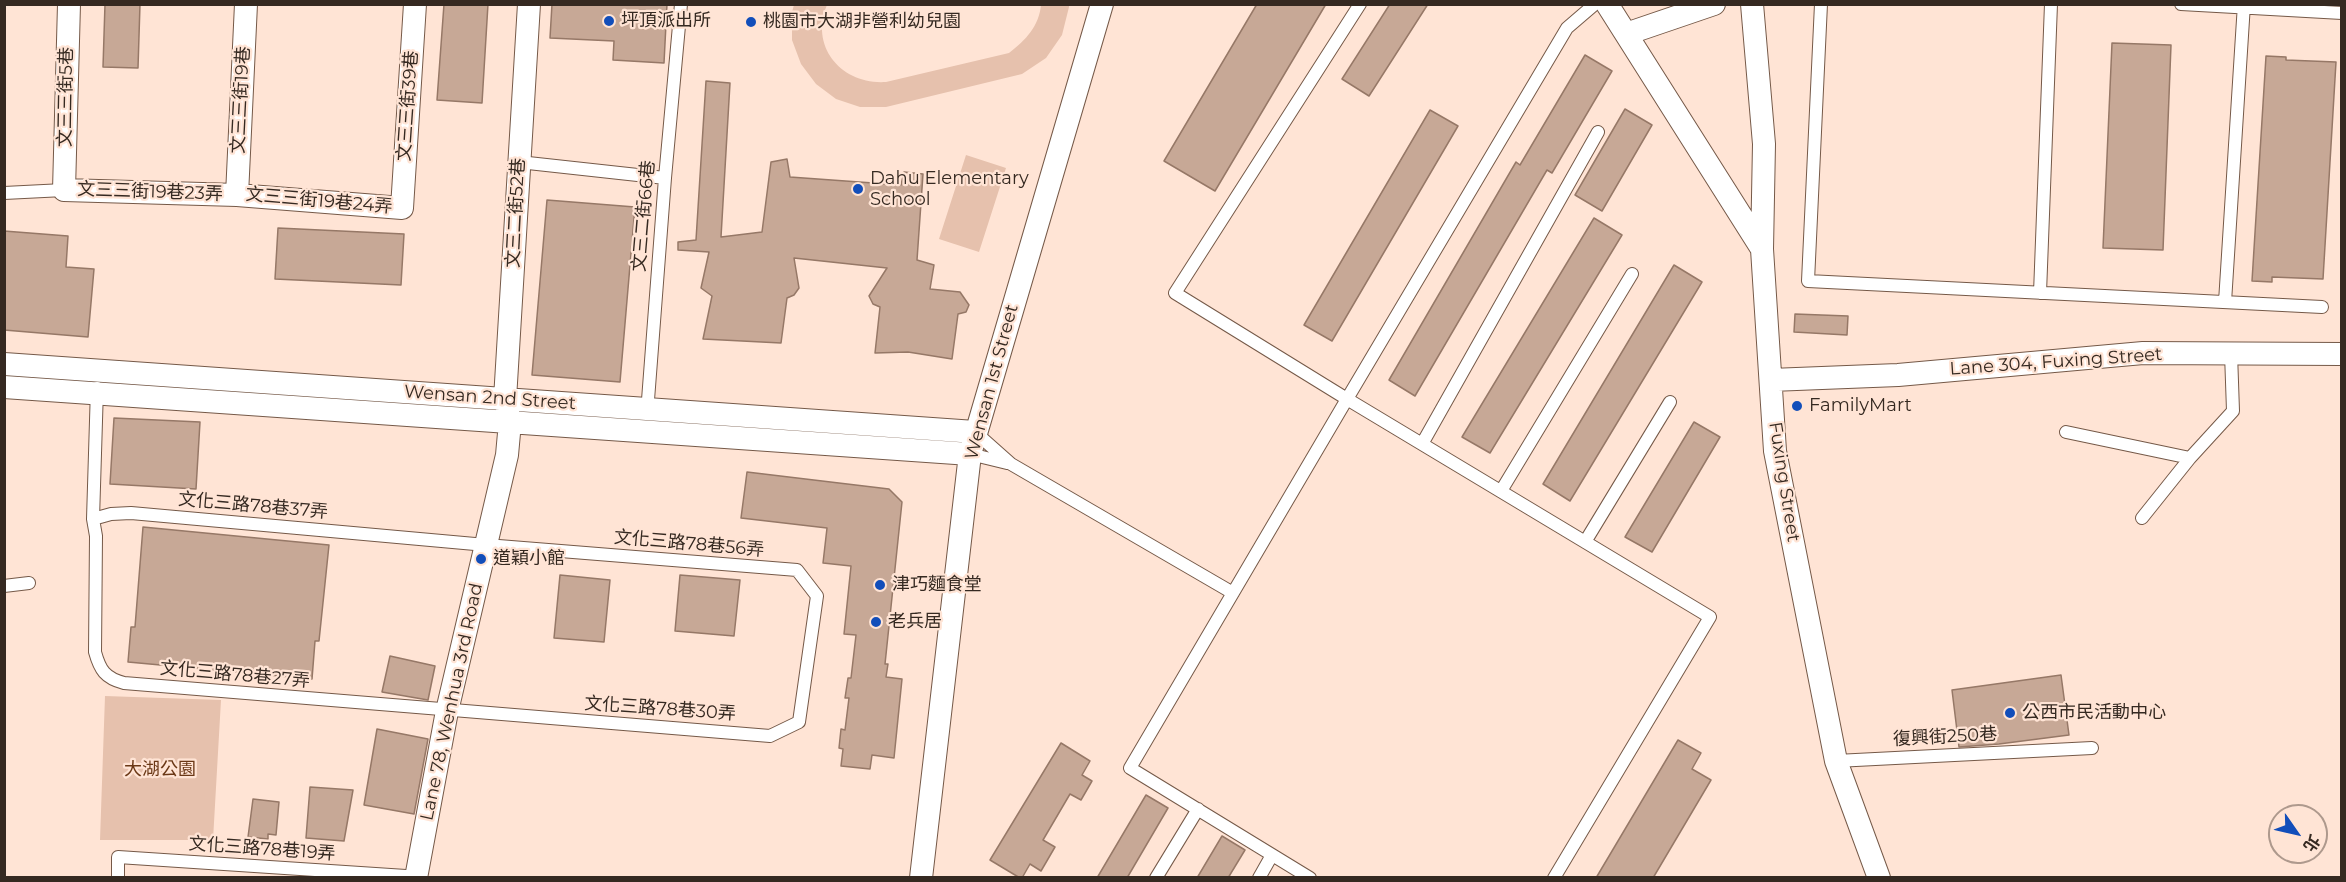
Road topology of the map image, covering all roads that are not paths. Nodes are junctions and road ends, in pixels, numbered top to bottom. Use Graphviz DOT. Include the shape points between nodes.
graph roads {
  1 [pos="69,4"];
  2 [pos="246,4"];
  3 [pos="415,4"];
  4 [pos="529,4"];
  5 [pos="681,4"];
  6 [pos="1102,4"];
  7 [pos="1360,4"];
  8 [pos="1595,4"];
  9 [pos="1607,4"];
  10 [pos="1714,4"];
  11 [pos="1752,4"];
  12 [pos="1821,4"];
  13 [pos="2051,4"];
  14 [pos="2181,4"];
  15 [pos="2244,7"];
  16 [pos="2342,13"];
  17 [pos="1626,34"];
  18 [pos="1598,132"];
  19 [pos="519,162"];
  20 [pos="665,178"];
  21 [pos="64,190"];
  22 [pos="4,193"];
  23 [pos="237,195"];
  24 [pos="402,208"];
  25 [pos="1762,249"];
  26 [pos="1632,274"];
  27 [pos="2040,293"];
  28 [pos="2225,302"];
  29 [pos="2322,307"];
  30 [pos="2231,354"];
  31 [pos="2342,354"];
  32 [pos="4,364"];
  33 [pos="98,371"];
  34 [pos="1771,380"];
  35 [pos="4,387"];
  36 [pos="97,393"];
  37 [pos="505,399"];
  38 [pos="1347,399"];
  39 [pos="1670,402"];
  40 [pos="648,409"];
  41 [pos="510,422"];
  42 [pos="646,431"];
  43 [pos="2066,432"];
  44 [pos="973,443"];
  45 [pos="1422,444"];
  46 [pos="2190,458"];
  47 [pos="1011,464"];
  48 [pos="1501,491"];
  49 [pos="2142,518"];
  50 [pos="93,519"];
  51 [pos="1585,542"];
  52 [pos="486,545"];
  53 [pos="29,583"];
  54 [pos="4,586"];
  55 [pos="1233,593"];
  56 [pos="809,655"];
  57 [pos="447,711"];
  58 [pos="2092,748"];
  59 [pos="1836,761"];
  60 [pos="1198,809"];
  61 [pos="1272,855"];
  62 [pos="416,877"];
  63 [pos="118,878"];
  64 [pos="423,878"];
  65 [pos="921,878"];
  66 [pos="1156,878"];
  67 [pos="1259,878"];
  68 [pos="1310,878"];
  69 [pos="1554,878"];
  70 [pos="1879,878"];
  1 -- 21 [label="street, 文三三街5巷"];
  2 -- 23 [label="street, 文三三街19巷"];
  3 -- 24 [label="street, 文三三街39巷"];
  4 -- 19 [label="street, 文三二街52巷"];
  5 -- 20 [label="lane, 文三二街66巷"];
  6 -- 44 [label="street, Wensan 1st Street"];
  7 -- 38 [label="lane" via="1175,293"];
  8 -- 38 [label="lane" via="1567,28"];
  9 -- 17 [label="street"];
  10 -- 17 [label="street"];
  11 -- 25 [label="street, Fuxing Street" via="1764,144"];
  12 -- 27 [label="lane" via="1808,281"];
  13 -- 27 [label="lane"];
  14 -- 15 [label="lane"];
  15 -- 16 [label="lane"];
  15 -- 28 [label="lane"];
  17 -- 25 [label="street"];
  18 -- 45 [label="lane"];
  19 -- 20 [label="lane"];
  19 -- 37 [label="street, 文三二街52巷"];
  20 -- 40 [label="lane, 文三二街66巷"];
  21 -- 22 [label="lane"];
  21 -- 23 [label="street, 文三三街19巷23弄"];
  23 -- 24 [label="street, 文三三街19巷24弄"];
  25 -- 34 [label="street, Fuxing Street"];
  26 -- 48 [label="lane"];
  27 -- 28 [label="lane"];
  28 -- 29 [label="lane"];
  30 -- 31 [label="street, Lane 304, Fuxing Street"];
  30 -- 34 [label="street, Lane 304, Fuxing Street" via="2144,353 1899,375"];
  30 -- 46 [label="lane" via="2233,411"];
  32 -- 33 [label="street, Wensan 2nd Street"];
  33 -- 36 [label="lane"];
  33 -- 37 [label="street, Wensan 2nd Street"];
  34 -- 59 [label="street, Fuxing Street" via="1775,451"];
  35 -- 36 [label="street, Wensan 2nd Street"];
  36 -- 41 [label="street, Wensan 2nd Street"];
  36 -- 50 [label="lane"];
  37 -- 40 [label="street, Wensan 2nd Street"];
  37 -- 41 [label="street, 文三二街52巷"];
  38 -- 45 [label="lane"];
  38 -- 55 [label="lane"];
  39 -- 51 [label="lane"];
  40 -- 42 [label="lane, 文三二街66巷"];
  40 -- 44 [label="street, Wensan 2nd Street"];
  41 -- 42 [label="street, Wensan 2nd Street"];
  41 -- 52 [label="street, Lane 78, Wenhua 3rd Road" via="507,454"];
  42 -- 44 [label="street, Wensan 2nd Street"];
  43 -- 46 [label="lane"];
  44 -- 47 [label="lane"];
  44 -- 47 [label="lane"];
  44 -- 65 [label="street, Wensan 1st Street"];
  45 -- 48 [label="lane"];
  46 -- 49 [label="lane"];
  47 -- 55 [label="lane"];
  48 -- 51 [label="lane"];
  50 -- 52 [label="lane, 文化三路78巷37弄" via="131,513"];
  50 -- 57 [label="lane, 文化三路78巷27弄" via="95,652 100,670 110,680"];
  51 -- 69 [label="lane" via="1710,617"];
  52 -- 56 [label="lane, 文化三路78巷56弄" via="797,570 817,596"];
  52 -- 57 [label="street, Lane 78, Wenhua 3rd Road"];
  53 -- 54 [label="lane"];
  55 -- 60 [label="lane" via="1130,768"];
  56 -- 57 [label="lane, 文化三路78巷30弄" via="799,722 770,736"];
  57 -- 62 [label="street, Lane 78, Wenhua 3rd Road"];
  58 -- 59 [label="lane, 復興街250巷"];
  59 -- 70 [label="street, Fuxing Street"];
  60 -- 61 [label="lane"];
  60 -- 66 [label="lane"];
  61 -- 67 [label="lane"];
  61 -- 68 [label="lane"];
  62 -- 63 [label="lane, 文化三路78巷19弄" via="118,857"];
  62 -- 64 [label="lane, 文化三路78巷19弄"];
}
